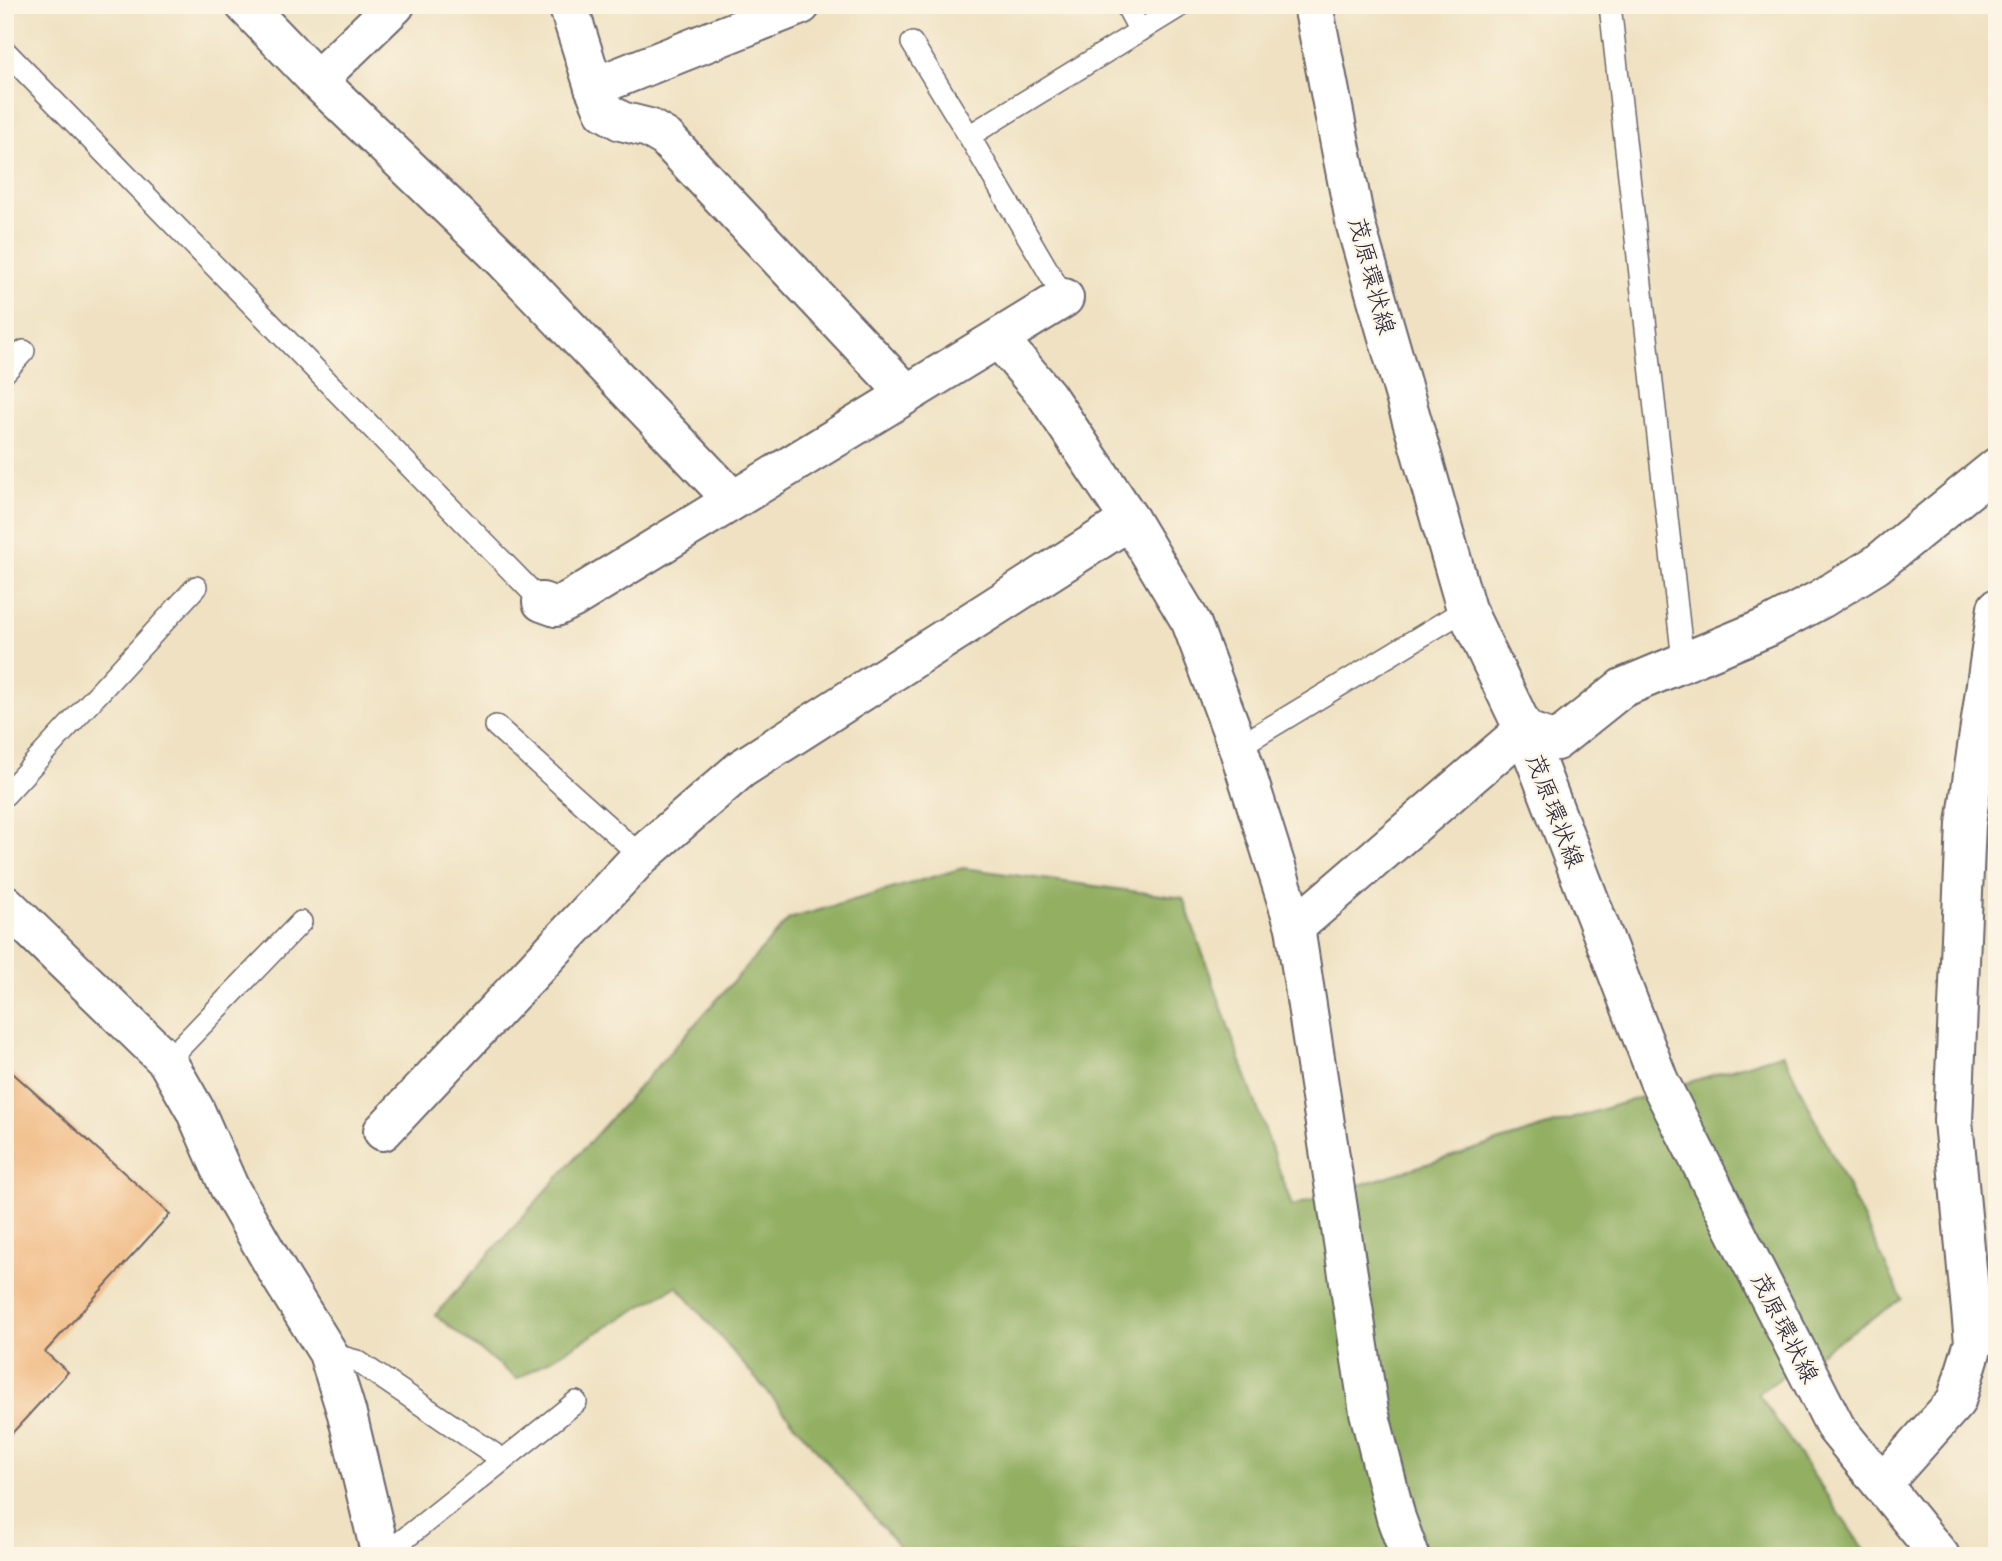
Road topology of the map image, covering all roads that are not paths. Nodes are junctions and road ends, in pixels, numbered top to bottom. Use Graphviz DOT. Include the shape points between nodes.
graph roads {
  1 [pos="246,5"];
  2 [pos="395,5"];
  3 [pos="568,5"];
  4 [pos="801,5"];
  5 [pos="1126,5"];
  6 [pos="1182,5"];
  7 [pos="1313,5"];
  8 [pos="1610,5"];
  9 [pos="1140,31"];
  10 [pos="912,43"];
  11 [pos="5,51"];
  12 [pos="317,80"];
  13 [pos="594,87"];
  14 [pos="970,136"];
  15 [pos="1064,298"];
  16 [pos="999,339"];
  17 [pos="24,351"];
  18 [pos="5,372"];
  19 [pos="906,393"];
  20 [pos="1997,467"];
  21 [pos="733,500"];
  22 [pos="1130,520"];
  23 [pos="196,587"];
  24 [pos="542,601"];
  25 [pos="1997,608"];
  26 [pos="1466,609"];
  27 [pos="1683,661"];
  28 [pos="496,726"];
  29 [pos="1524,730"];
  30 [pos="1238,747"];
  31 [pos="5,795"];
  32 [pos="641,856"];
  33 [pos="5,904"];
  34 [pos="301,922"];
  35 [pos="1295,927"];
  36 [pos="167,1061"];
  37 [pos="383,1131"];
  38 [pos="328,1353"];
  39 [pos="576,1402"];
  40 [pos="503,1460"];
  41 [pos="1882,1484"];
  42 [pos="382,1556"];
  43 [pos="1410,1556"];
  44 [pos="1940,1556"];
  1 -- 12 [label="street"];
  2 -- 12 [label="street"];
  3 -- 13 [label="street"];
  4 -- 13 [label="street"];
  5 -- 9 [label="lane"];
  6 -- 9 [label="lane"];
  7 -- 26 [label="street, 茂原環状線" via="1356,226"];
  8 -- 27 [label="lane"];
  9 -- 14 [label="lane"];
  10 -- 14 [label="lane"];
  11 -- 24 [label="lane"];
  12 -- 21 [label="street" via="502,258"];
  13 -- 19 [label="street" via="604,111 666,138"];
  14 -- 15 [label="lane"];
  15 -- 16 [label="street"];
  16 -- 19 [label="street"];
  16 -- 22 [label="street" via="1047,396"];
  17 -- 18 [label="lane"];
  19 -- 21 [label="street"];
  20 -- 27 [label="street" via="1876,565 1768,627"];
  21 -- 24 [label="street" via="572,599 556,607"];
  22 -- 30 [label="street" via="1191,622"];
  22 -- 32 [label="street" via="741,769"];
  23 -- 31 [label="lane"];
  25 -- 41 [label="street" via="1966,824 1953,1121 1974,1342 1956,1401"];
  26 -- 29 [label="street, 茂原環状線"];
  26 -- 30 [label="lane"];
  27 -- 29 [label="street" via="1622,688 1556,741"];
  28 -- 32 [label="lane"];
  29 -- 35 [label="street"];
  29 -- 41 [label="street, 茂原環状線" via="1659,1082 1836,1427"];
  30 -- 35 [label="street"];
  32 -- 37 [label="street"];
  33 -- 36 [label="street"];
  34 -- 36 [label="lane"];
  35 -- 43 [label="street" via="1368,1412"];
  36 -- 38 [label="street" via="229,1187"];
  38 -- 40 [label="lane" via="357,1361"];
  38 -- 42 [label="street"];
  39 -- 40 [label="lane"];
  40 -- 42 [label="lane"];
  41 -- 44 [label="street, 茂原環状線"];
}
